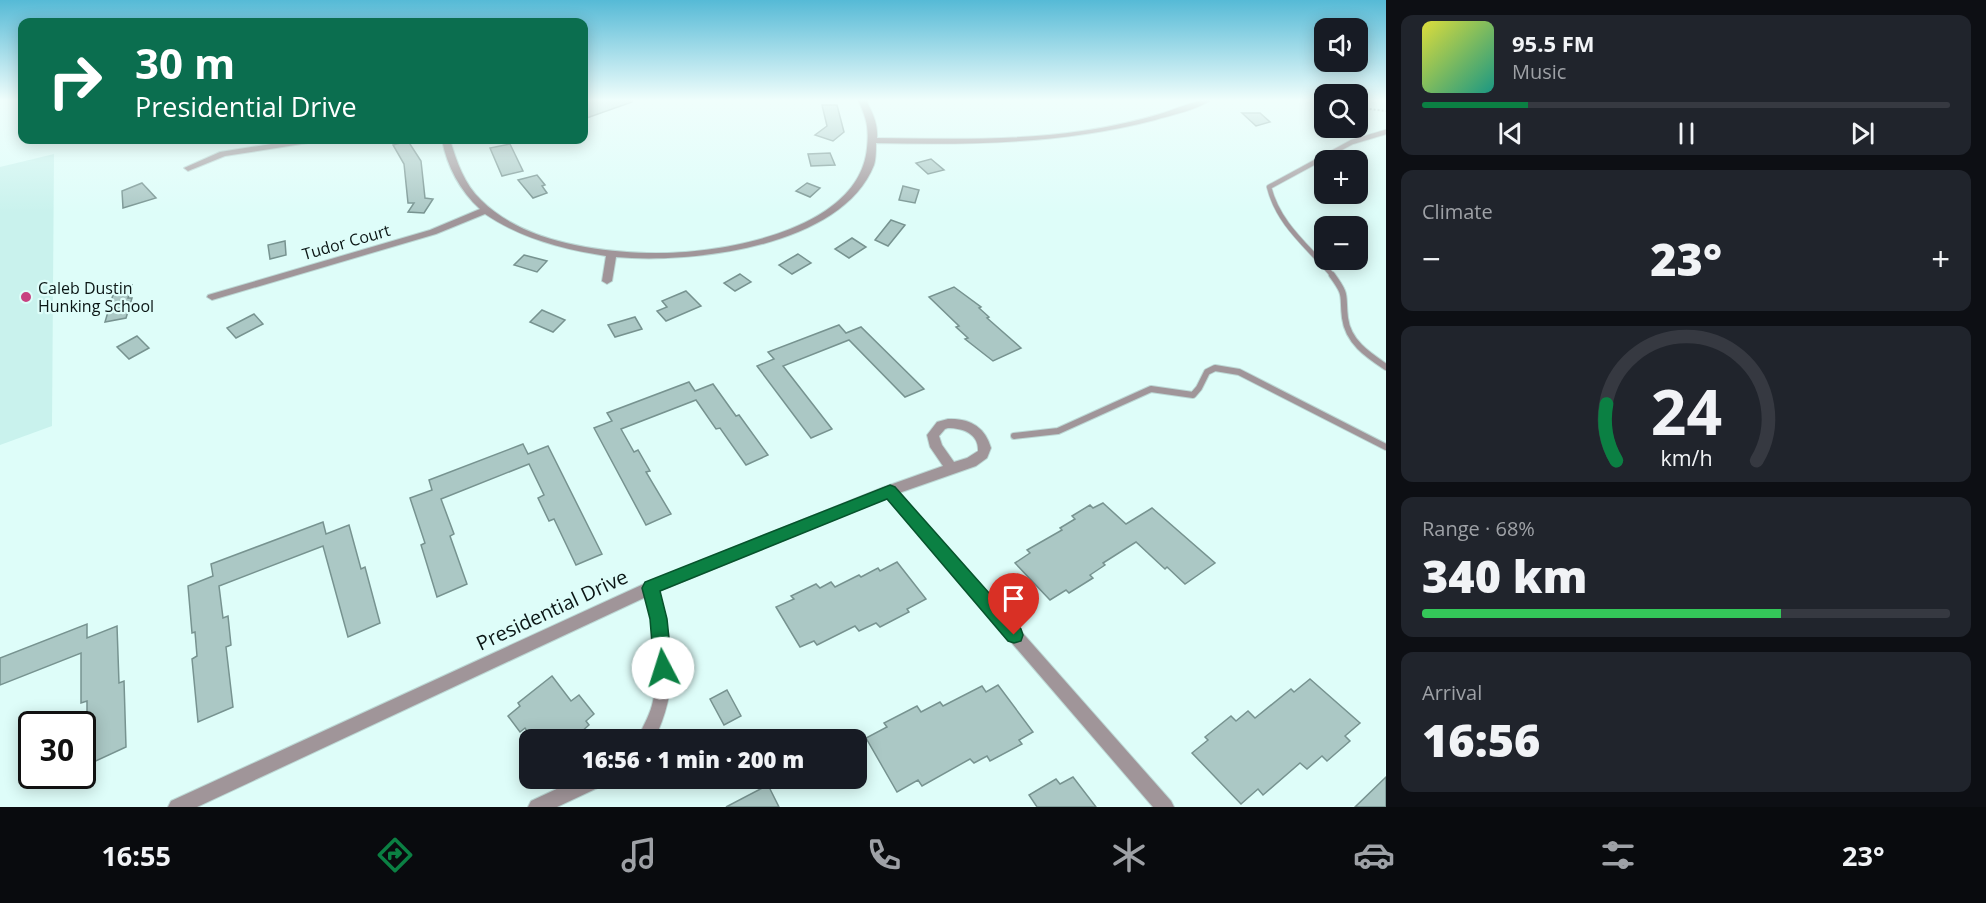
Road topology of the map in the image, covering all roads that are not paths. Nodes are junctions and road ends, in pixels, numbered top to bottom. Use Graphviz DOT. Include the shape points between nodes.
graph roads {
  1 [pos="1054,138"];
  2 [pos="1367,138"];
  3 [pos="874,140"];
  4 [pos="284,144"];
  5 [pos="447,144"];
  6 [pos="188,168"];
  7 [pos="486,210"];
  8 [pos="612,254"];
  9 [pos="607,280"];
  10 [pos="212,297"];
  11 [pos="1386,367"];
  12 [pos="1014,436"];
  13 [pos="1386,447"];
  14 [pos="951,468"];
  15 [pos="890,491"];
  16 [pos="651,588"];
  17 [pos="650,729"];
  18 [pos="576,789"];
  19 [pos="177,807"];
  20 [pos="537,807"];
  21 [pos="1165,807"];
  1 -- 3 [label="street" via="1000,142"];
  2 -- 11 [label="lane" via="1269,187 1281,220 1344,291 1350,335 1369,357"];
  3 -- 8 [label="street" via="867,171 846,200 788,233 696,254"];
  4 -- 6 [label="street" via="223,154"];
  5 -- 7 [label="street" via="461,182"];
  7 -- 8 [label="street" via="552,241"];
  7 -- 10 [label="street, Tudor Court" via="433,232"];
  8 -- 9 [label="street"];
  12 -- 13 [label="lane" via="1058,431 1151,389 1193,395 1199,390 1205,372 1222,368 1239,372"];
  14 -- 15 [label="street, Presidential Drive"];
  15 -- 16 [label="street, Presidential Drive"];
  15 -- 21 [label="street"];
  16 -- 17 [label="street" via="659,619 663,668 662,696"];
  16 -- 19 [label="street, Presidential Drive"];
  18 -- 20 [label="street"];
}
